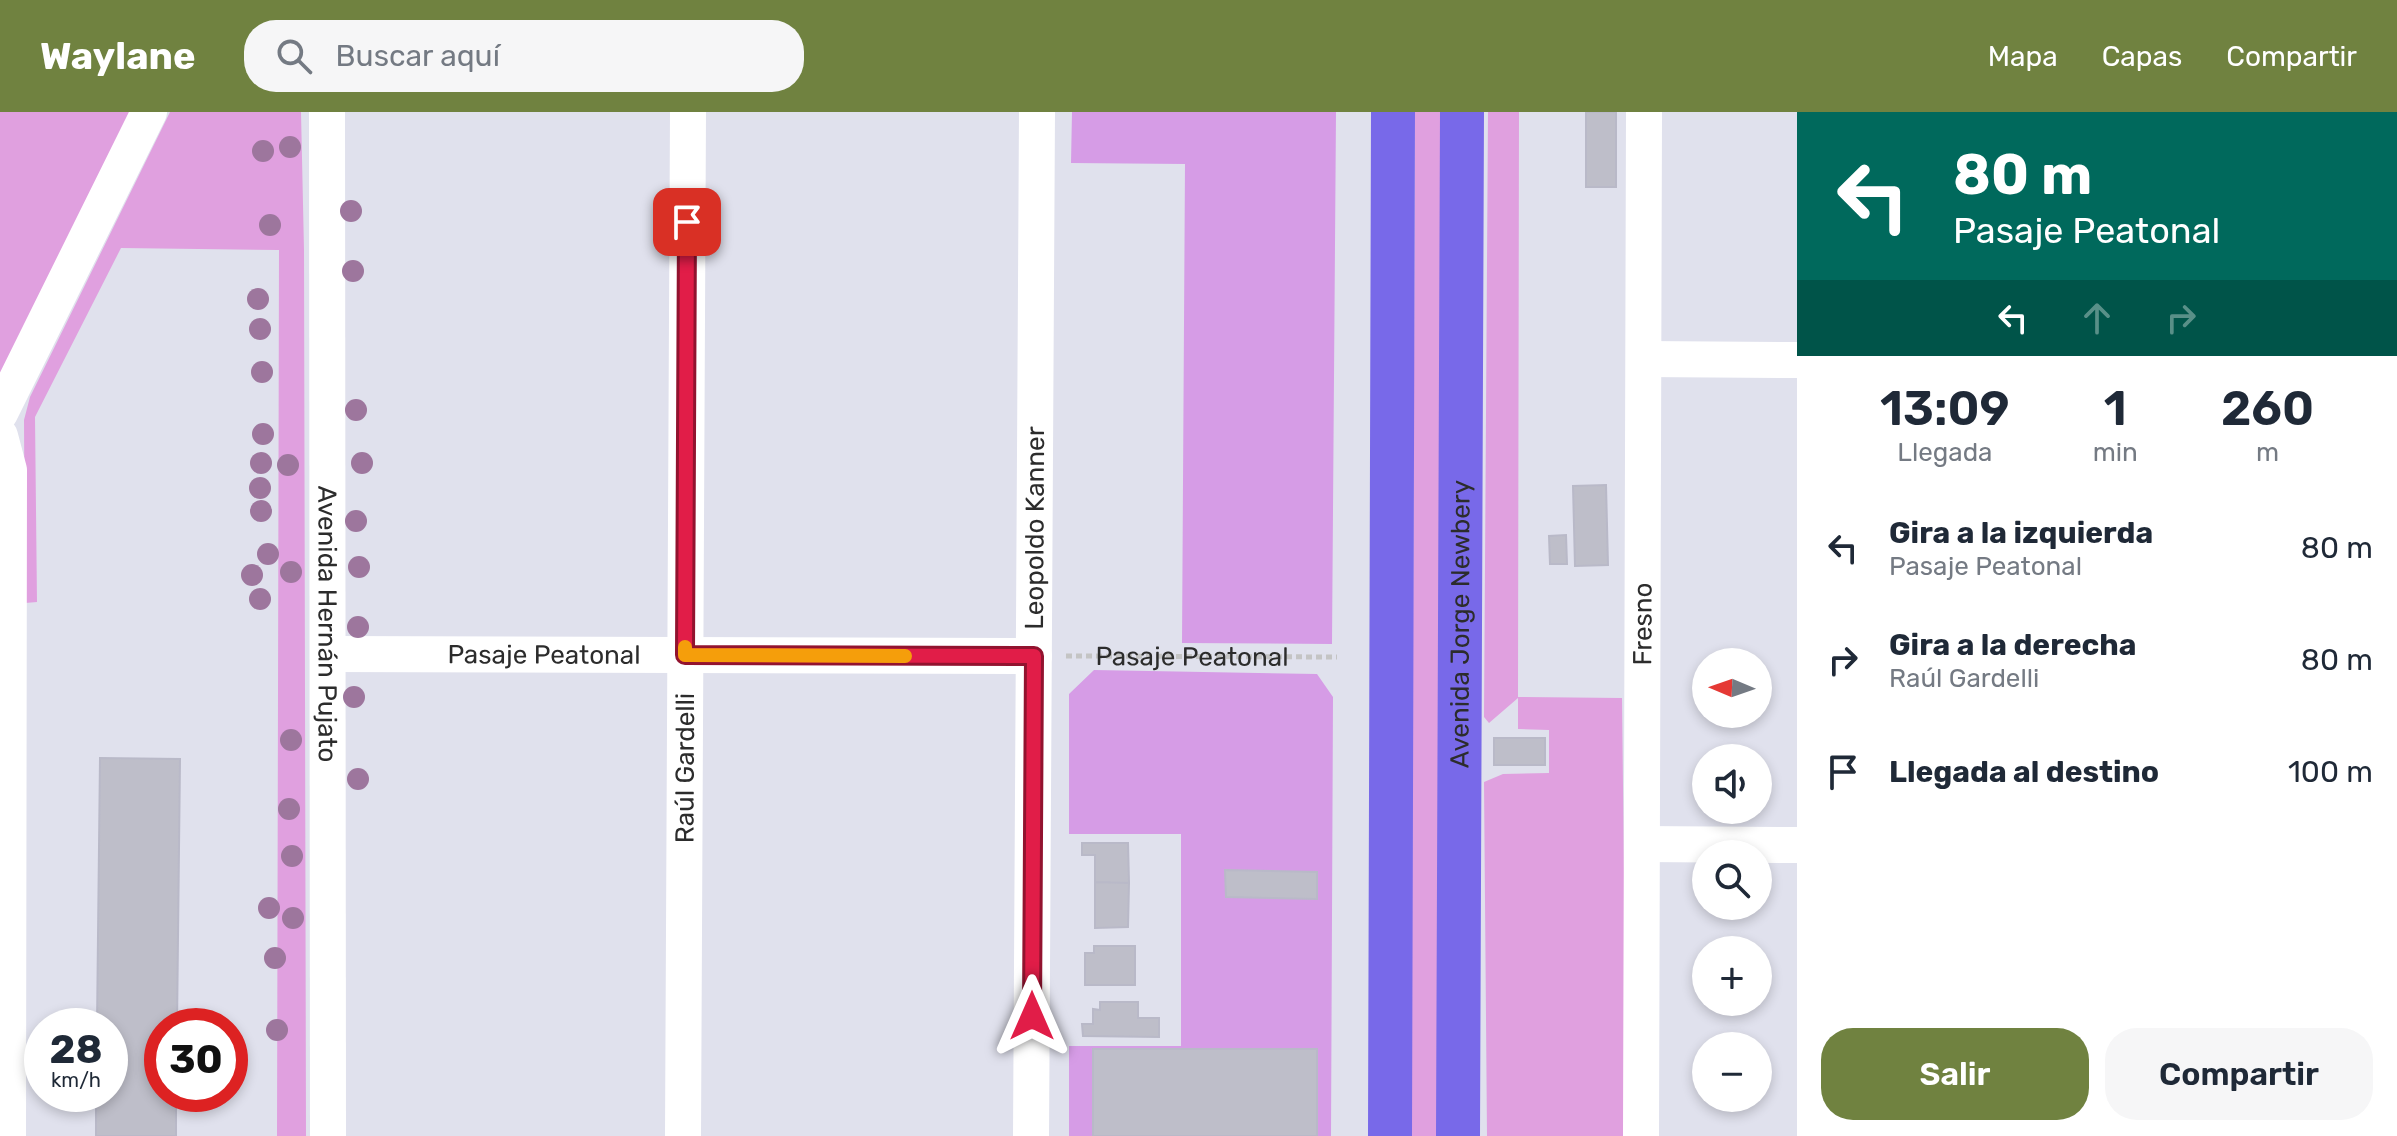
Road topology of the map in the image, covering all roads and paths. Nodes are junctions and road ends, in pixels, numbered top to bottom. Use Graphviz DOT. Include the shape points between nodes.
graph roads {
  1 [pos="149,112"];
  2 [pos="327,112"];
  3 [pos="688,112"];
  4 [pos="1037,112"];
  5 [pos="1393,112"];
  6 [pos="1462,112"];
  7 [pos="1644,112"];
  8 [pos="1644,359"];
  9 [pos="1797,360"];
  10 [pos="0,413"];
  11 [pos="0,436"];
  12 [pos="4,582"];
  13 [pos="328,654"];
  14 [pos="685,655"];
  15 [pos="1034,656"];
  16 [pos="1337,657"];
  17 [pos="1642,844"];
  18 [pos="1797,845"];
  19 [pos="8,1136"];
  20 [pos="328,1136"];
  21 [pos="683,1136"];
  22 [pos="1031,1136"];
  23 [pos="1390,1136"];
  24 [pos="1458,1136"];
  25 [pos="1641,1136"];
  1 -- 10 [label="street"];
  2 -- 13 [label="street, Avenida Hernán Pujato"];
  3 -- 14 [label="street, Raúl Gardelli"];
  4 -- 15 [label="street, Leopoldo Kanner"];
  5 -- 23 [label="main road"];
  6 -- 24 [label="main road, Avenida Jorge Newbery"];
  7 -- 8 [label="street, Fresno"];
  8 -- 9 [label="street"];
  8 -- 17 [label="street, Fresno"];
  11 -- 12 [label="street" via="9,470"];
  12 -- 19 [label="street"];
  13 -- 14 [label="street, Pasaje Peatonal"];
  13 -- 20 [label="street, Avenida Hernán Pujato"];
  14 -- 15 [label="street, Pasaje Peatonal"];
  14 -- 21 [label="street, Raúl Gardelli"];
  15 -- 16 [label="path, Pasaje Peatonal"];
  15 -- 22 [label="street, Leopoldo Kanner"];
  17 -- 18 [label="street"];
  17 -- 25 [label="street, Fresno"];
}
